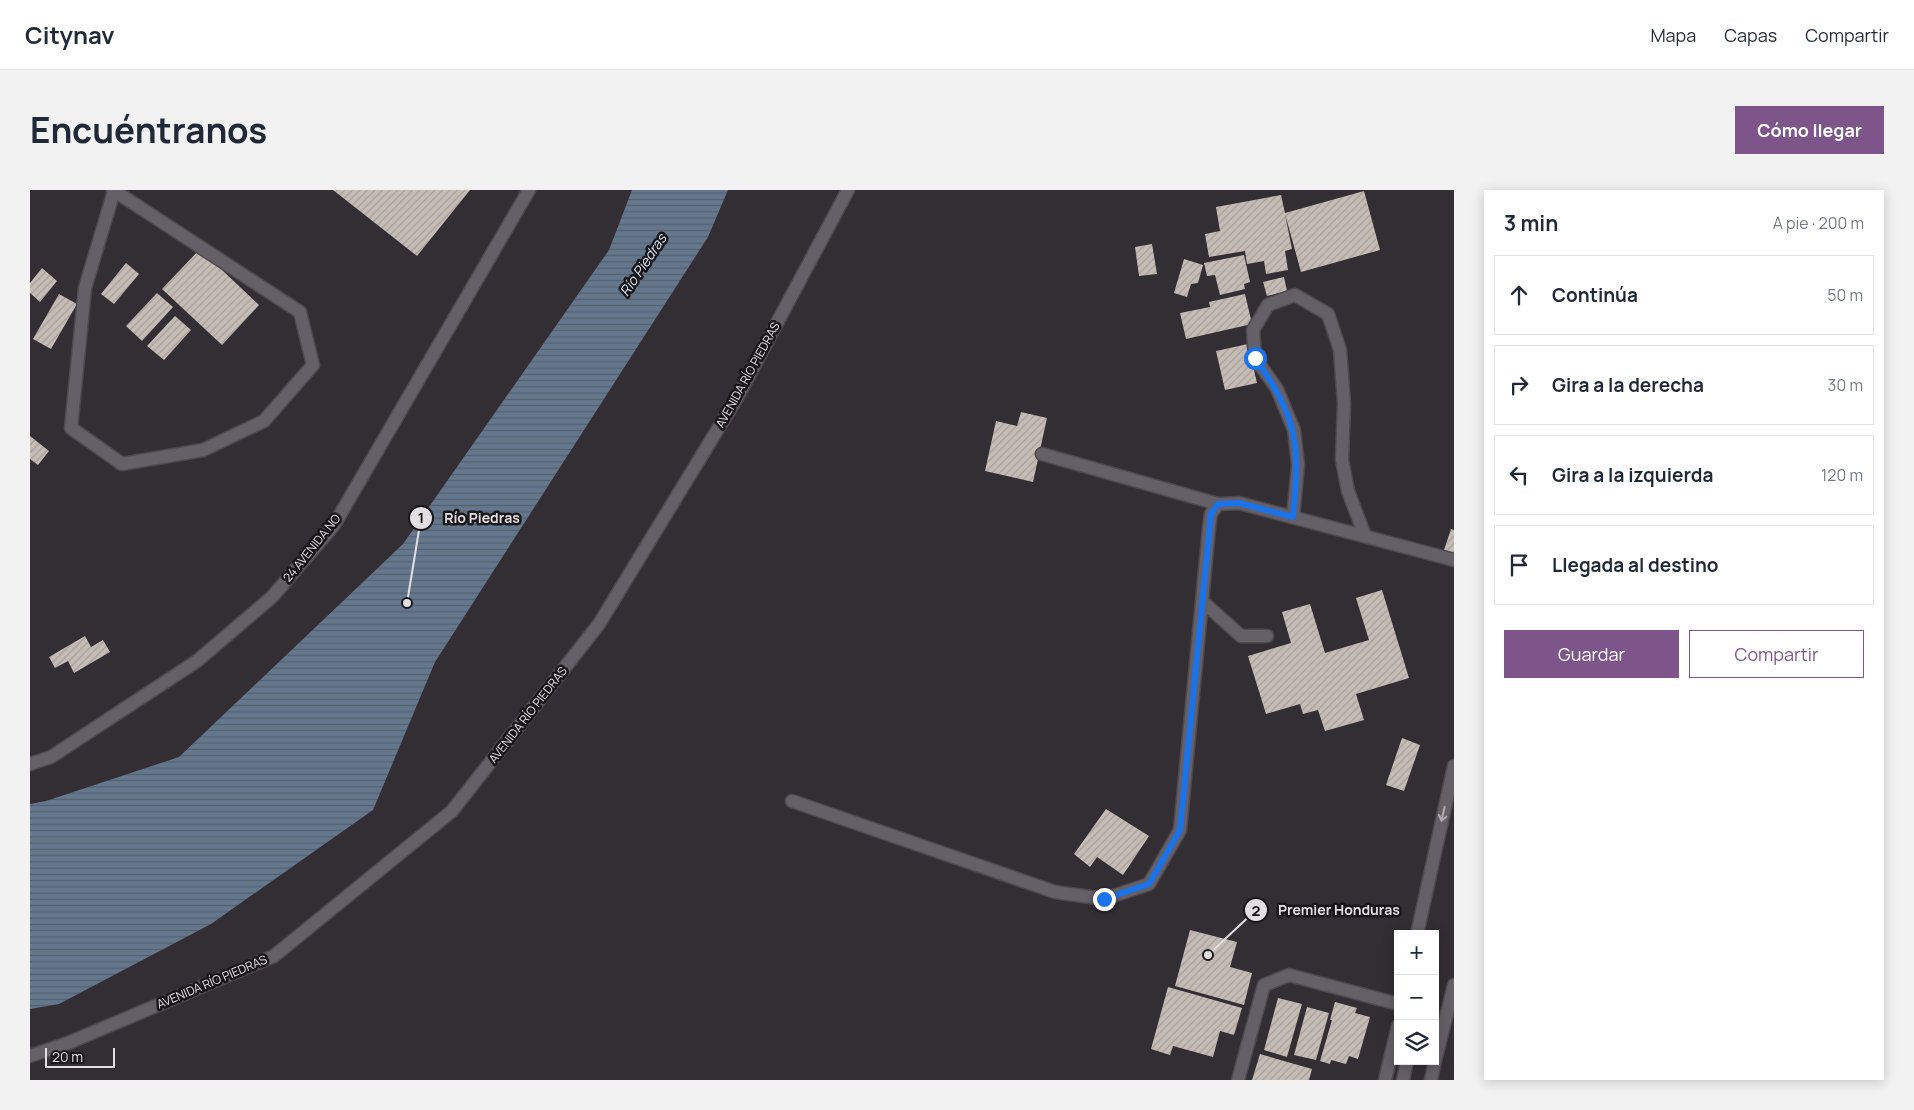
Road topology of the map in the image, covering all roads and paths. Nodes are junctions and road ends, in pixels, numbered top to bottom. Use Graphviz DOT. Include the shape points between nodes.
graph roads {
  1 [pos="114,190"];
  2 [pos="529,190"];
  3 [pos="848,190"];
  4 [pos="1042,454"];
  5 [pos="1218,504"];
  6 [pos="1293,517"];
  7 [pos="1366,536"];
  8 [pos="1454,560"];
  9 [pos="1203,602"];
  10 [pos="1267,636"];
  11 [pos="30,764"];
  12 [pos="1454,766"];
  13 [pos="792,801"];
  14 [pos="1418,930"];
  15 [pos="1454,985"];
  16 [pos="1394,1003"];
  17 [pos="1394,1043"];
  18 [pos="1439,1045"];
  19 [pos="30,1056"];
  20 [pos="1406,1065"];
  21 [pos="1434,1065"];
  22 [pos="1238,1080"];
  23 [pos="1385,1080"];
  24 [pos="1403,1080"];
  25 [pos="1431,1080"];
  1 -- 1 [label="street" via="300,312 313,365 264,422 203,450 122,464 71,428 85,288"];
  2 -- 11 [label="street, 24 AVENIDA NO" via="334,525 272,597 197,661 52,757"];
  3 -- 19 [label="street, AVENIDA RÍO PIEDRAS" via="738,396 599,624 452,811 274,956"];
  4 -- 5 [label="street"];
  5 -- 6 [label="street" via="1239,503"];
  5 -- 9 [label="street" via="1211,514"];
  6 -- 7 [label="street"];
  6 -- 7 [label="street" via="1298,465 1294,430 1277,388 1255,358 1253,330 1268,306 1295,295 1328,314 1340,350 1344,402 1342,460 1348,491"];
  7 -- 8 [label="street"];
  9 -- 10 [label="street" via="1241,636"];
  9 -- 13 [label="street" via="1180,830 1149,884 1104,899 1055,892"];
  12 -- 14 [label="street, one-way"];
  15 -- 18 [label="street"];
  16 -- 22 [label="street" via="1289,974 1269,982 1264,985"];
  17 -- 23 [label="street"];
  20 -- 24 [label="street"];
  21 -- 25 [label="street"];
}
